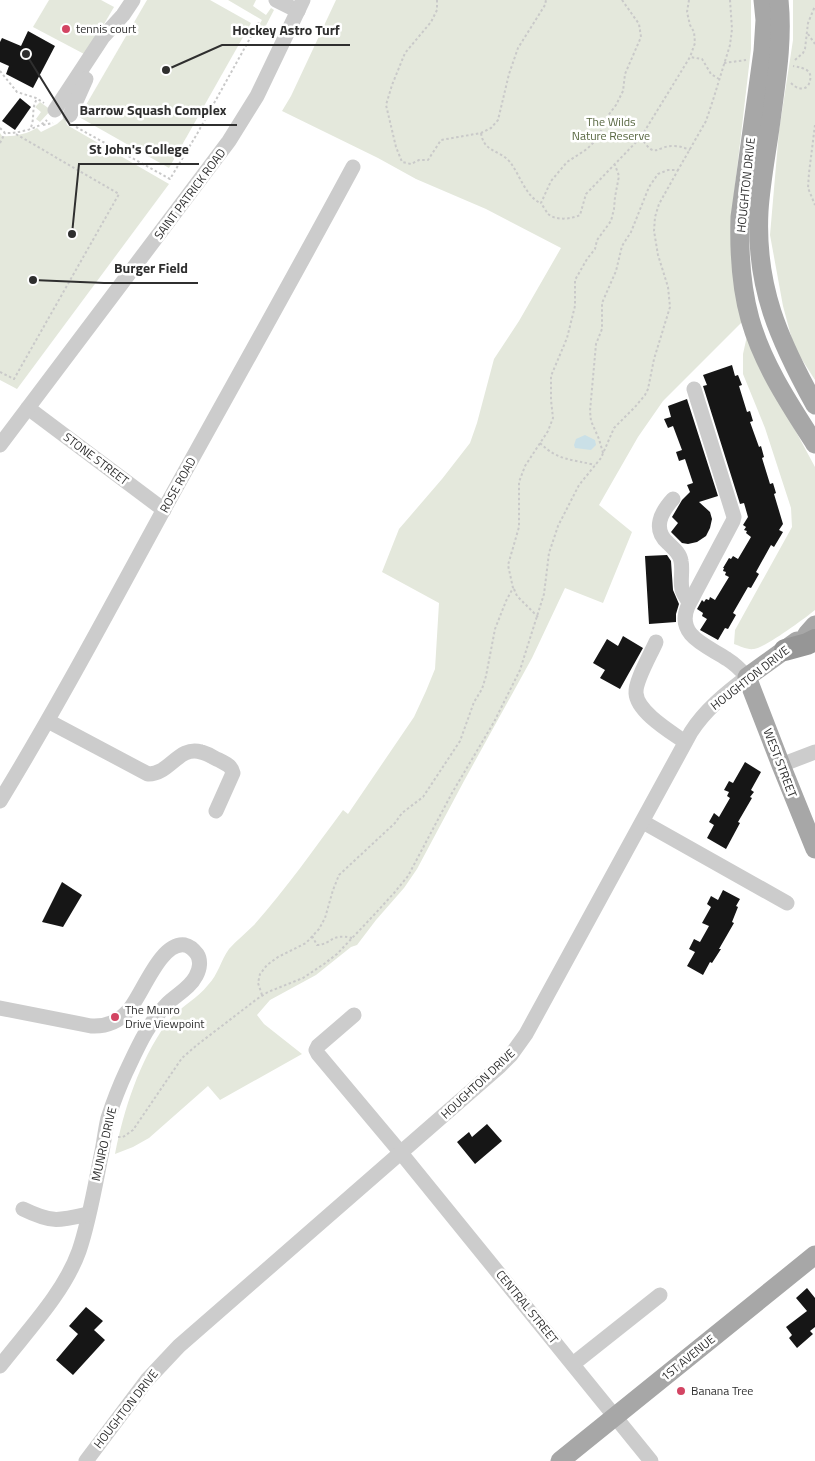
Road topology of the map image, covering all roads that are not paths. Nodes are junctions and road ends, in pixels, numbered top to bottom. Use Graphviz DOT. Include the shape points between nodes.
graph roads {
  1 [pos="133,0"];
  2 [pos="276,0"];
  3 [pos="763,0"];
  4 [pos="779,0"];
  5 [pos="300,5"];
  6 [pos="123,15"];
  7 [pos="55,110"];
  8 [pos="70,115"];
  9 [pos="353,167"];
  10 [pos="694,389"];
  11 [pos="815,405"];
  12 [pos="28,408"];
  13 [pos="815,444"];
  14 [pos="0,445"];
  15 [pos="673,499"];
  16 [pos="164,510"];
  17 [pos="689,603"];
  18 [pos="813,632"];
  19 [pos="656,642"];
  20 [pos="785,650"];
  21 [pos="747,677"];
  22 [pos="48,722"];
  23 [pos="686,742"];
  24 [pos="815,752"];
  25 [pos="781,766"];
  26 [pos="0,801"];
  27 [pos="216,811"];
  28 [pos="643,822"];
  29 [pos="815,849"];
  30 [pos="787,903"];
  31 [pos="0,1008"];
  32 [pos="354,1015"];
  33 [pos="401,1153"];
  34 [pos="23,1209"];
  35 [pos="88,1214"];
  36 [pos="815,1255"];
  37 [pos="660,1295"];
  38 [pos="573,1364"];
  39 [pos="0,1366"];
  40 [pos="615,1416"];
  41 [pos="86,1461"];
  42 [pos="560,1461"];
  43 [pos="652,1461"];
  1 -- 6 [label="street"];
  2 -- 5 [label="street"];
  3 -- 13 [label="main road, HOUGHTON DRIVE" via="763,51 740,217 743,282 750,320 760,349 790,406"];
  4 -- 11 [label="main road, HOUGHTON DRIVE" via="779,61 760,200 759,251 773,319"];
  5 -- 12 [label="street, SAINT PATRICK ROAD" via="257,96 229,141"];
  6 -- 7 [label="street" via="103,37"];
  6 -- 8 [label="street" via="82,86"];
  9 -- 16 [label="street, ROSE ROAD"];
  10 -- 17 [label="street" via="734,517"];
  12 -- 14 [label="street, SAINT PATRICK ROAD"];
  12 -- 16 [label="street, STONE STREET"];
  15 -- 17 [label="street" via="658,521 665,541 680,558 682,589"];
  16 -- 22 [label="street, ROSE ROAD"];
  17 -- 21 [label="street" via="685,617 692,636 737,666"];
  18 -- 20 [label="highway" via="807,644"];
  19 -- 23 [label="street" via="639,680 638,702 662,726"];
  20 -- 21 [label="main road, HOUGHTON DRIVE"];
  21 -- 23 [label="street, HOUGHTON DRIVE" via="706,713"];
  21 -- 25 [label="main road, WEST STREET"];
  22 -- 26 [label="street, ROSE ROAD"];
  22 -- 27 [label="street" via="148,774 160,772 178,757 195,751 230,766 233,773"];
  23 -- 28 [label="street, HOUGHTON DRIVE"];
  24 -- 25 [label="street"];
  25 -- 29 [label="main road, WEST STREET"];
  28 -- 30 [label="street"];
  28 -- 33 [label="street, HOUGHTON DRIVE" via="516,1048 500,1066"];
  31 -- 35 [label="street, MUNRO DRIVE" via="91,1026 108,1025 131,1008 155,966 168,951 183,945 198,956 194,980 156,1017 125,1074 108,1120"];
  32 -- 33 [label="street, CENTRAL STREET" via="316,1050"];
  33 -- 38 [label="street, CENTRAL STREET"];
  33 -- 41 [label="street, HOUGHTON DRIVE" via="179,1346 147,1380"];
  34 -- 35 [label="street" via="62,1220"];
  35 -- 39 [label="street, MUNRO DRIVE" via="78,1252 63,1285"];
  36 -- 40 [label="main road, 1ST AVENUE"];
  37 -- 38 [label="street"];
  38 -- 40 [label="street, CENTRAL STREET"];
  40 -- 42 [label="main road, 1ST AVENUE"];
  40 -- 43 [label="street, CENTRAL STREET"];
}
